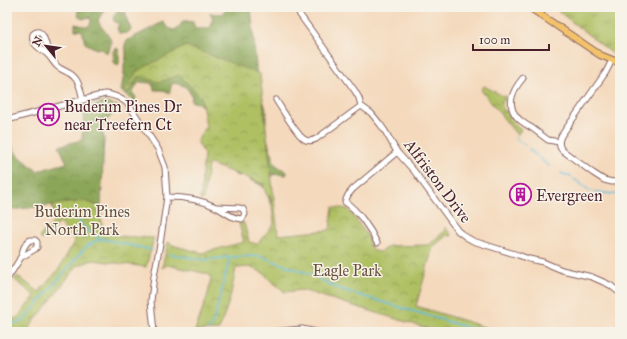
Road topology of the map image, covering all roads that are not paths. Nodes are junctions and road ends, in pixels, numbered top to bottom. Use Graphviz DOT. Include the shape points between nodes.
graph roads {
  1 [pos="296,7"];
  2 [pos="529,7"];
  3 [pos="48,54"];
  4 [pos="612,60"];
  5 [pos="620,63"];
  6 [pos="523,78"];
  7 [pos="83,100"];
  8 [pos="276,100"];
  9 [pos="360,106"];
  10 [pos="7,120"];
  11 [pos="559,142"];
  12 [pos="397,152"];
  13 [pos="620,181"];
  14 [pos="167,197"];
  15 [pos="216,207"];
  16 [pos="377,243"];
  17 [pos="20,258"];
  18 [pos="10,269"];
  19 [pos="7,279"];
  20 [pos="620,293"];
  21 [pos="154,332"];
  22 [pos="270,332"];
  23 [pos="316,332"];
  1 -- 9 [label="street, Alfriston Drive" via="355,91"];
  2 -- 4 [label="main road" via="590,49"];
  3 -- 7 [label="street" via="59,68 75,78"];
  4 -- 5 [label="main road"];
  4 -- 11 [label="street"];
  6 -- 11 [label="street" via="512,96 511,105 514,113 546,138"];
  7 -- 10 [label="street"];
  7 -- 14 [label="street" via="105,94 113,95 129,105 158,149 165,167"];
  8 -- 9 [label="street" via="298,134 310,141"];
  9 -- 12 [label="street, Alfriston Drive" via="382,126"];
  11 -- 13 [label="street" via="562,150 593,173 604,180"];
  12 -- 16 [label="street" via="353,189 345,202 352,206 373,233"];
  12 -- 20 [label="street, Alfriston Drive" via="458,231 473,242 592,277"];
  14 -- 15 [label="street" via="187,198"];
  14 -- 21 [label="street" via="151,301"];
  15 -- 15 [label="street" via="240,208 245,214 242,219 236,218"];
  17 -- 18 [label="street"];
  18 -- 19 [label="street"];
  22 -- 23 [label="street" via="296,329"];
}
